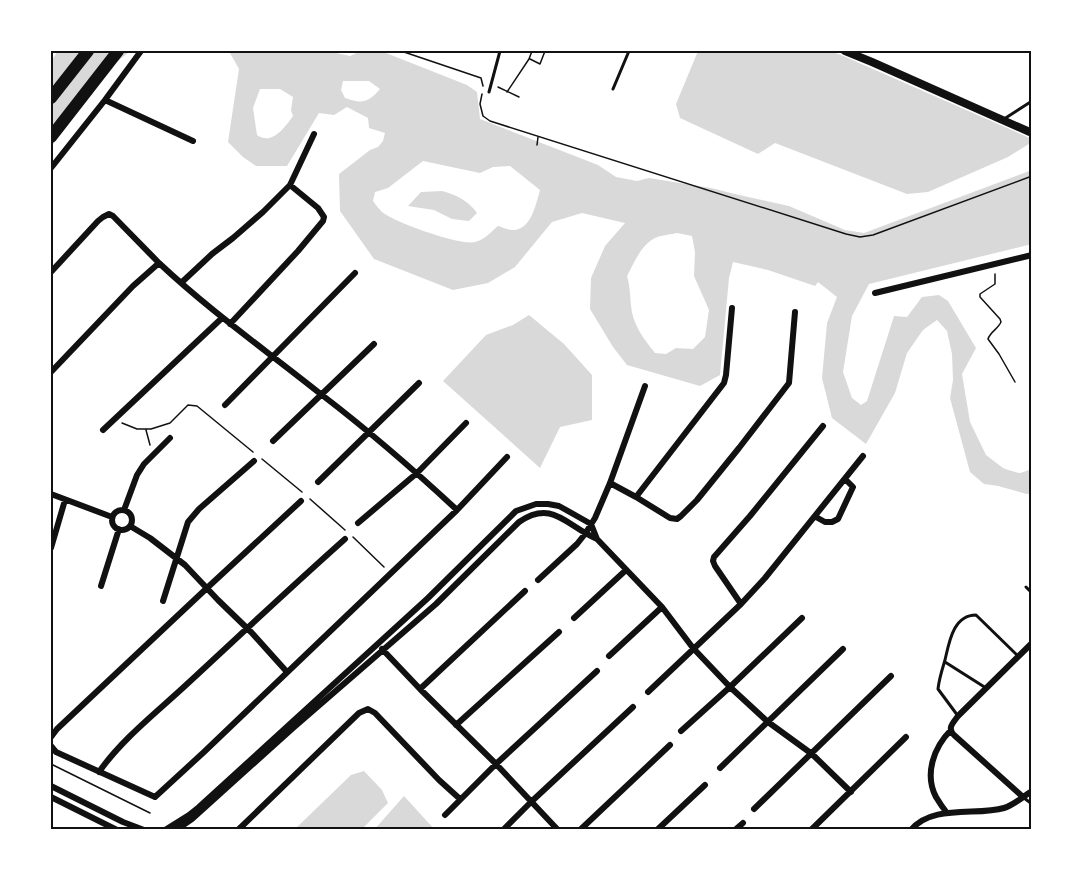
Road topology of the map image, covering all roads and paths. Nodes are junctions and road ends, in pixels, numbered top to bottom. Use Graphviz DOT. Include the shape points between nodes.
graph roads {
  1 [pos="88,51"];
  2 [pos="118,51"];
  3 [pos="141,51"];
  4 [pos="401,51"];
  5 [pos="500,51"];
  6 [pos="532,51"];
  7 [pos="544,51"];
  8 [pos="629,51"];
  9 [pos="845,51"];
  10 [pos="529,59"];
  11 [pos="491,84"];
  12 [pos="613,89"];
  13 [pos="489,92"];
  14 [pos="507,92"];
  15 [pos="519,97"];
  16 [pos="51,98"];
  17 [pos="105,100"];
  18 [pos="1032,102"];
  19 [pos="1002,120"];
  20 [pos="1032,133"];
  21 [pos="314,134"];
  22 [pos="51,137"];
  23 [pos="538,137"];
  24 [pos="192,141"];
  25 [pos="537,145"];
  26 [pos="51,168"];
  27 [pos="1032,176"];
  28 [pos="290,185"];
  29 [pos="1032,255"];
  30 [pos="159,263"];
  31 [pos="994,264"];
  32 [pos="51,272"];
  33 [pos="355,273"];
  34 [pos="181,283"];
  35 [pos="875,292"];
  36 [pos="732,308"];
  37 [pos="795,312"];
  38 [pos="222,318"];
  39 [pos="230,324"];
  40 [pos="374,344"];
  41 [pos="273,356"];
  42 [pos="51,372"];
  43 [pos="1015,382"];
  44 [pos="419,383"];
  45 [pos="645,386"];
  46 [pos="321,394"];
  47 [pos="225,405"];
  48 [pos="114,420"];
  49 [pos="466,423"];
  50 [pos="823,426"];
  51 [pos="146,429"];
  52 [pos="102,430"];
  53 [pos="369,432"];
  54 [pos="170,438"];
  55 [pos="273,441"];
  56 [pos="152,455"];
  57 [pos="863,456"];
  58 [pos="507,457"];
  59 [pos="254,461"];
  60 [pos="417,473"];
  61 [pos="845,479"];
  62 [pos="318,482"];
  63 [pos="610,483"];
  64 [pos="51,494"];
  65 [pos="636,497"];
  66 [pos="65,500"];
  67 [pos="301,501"];
  68 [pos="124,510"];
  69 [pos="457,510"];
  70 [pos="513,514"];
  71 [pos="112,517"];
  72 [pos="816,517"];
  73 [pos="519,522"];
  74 [pos="358,523"];
  75 [pos="591,524"];
  76 [pos="130,526"];
  77 [pos="119,529"];
  78 [pos="585,534"];
  79 [pos="345,539"];
  80 [pos="597,539"];
  81 [pos="51,548"];
  82 [pos="176,558"];
  83 [pos="464,563"];
  84 [pos="471,570"];
  85 [pos="626,570"];
  86 [pos="391,574"];
  87 [pos="538,580"];
  88 [pos="101,586"];
  89 [pos="1026,587"];
  90 [pos="207,588"];
  91 [pos="525,591"];
  92 [pos="1032,593"];
  93 [pos="163,601"];
  94 [pos="741,604"];
  95 [pos="662,608"];
  96 [pos="574,618"];
  97 [pos="802,618"];
  98 [pos="246,627"];
  99 [pos="559,632"];
  100 [pos="1032,643"];
  101 [pos="378,644"];
  102 [pos="693,648"];
  103 [pos="843,649"];
  104 [pos="384,650"];
  105 [pos="609,656"];
  106 [pos="1018,656"];
  107 [pos="945,662"];
  108 [pos="597,671"];
  109 [pos="287,672"];
  110 [pos="891,676"];
  111 [pos="730,687"];
  112 [pos="420,688"];
  113 [pos="986,688"];
  114 [pos="648,692"];
  115 [pos="633,707"];
  116 [pos="958,716"];
  117 [pos="768,722"];
  118 [pos="456,725"];
  119 [pos="951,730"];
  120 [pos="681,731"];
  121 [pos="51,737"];
  122 [pos="906,737"];
  123 [pos="51,746"];
  124 [pos="670,746"];
  125 [pos="812,754"];
  126 [pos="51,764"];
  127 [pos="496,764"];
  128 [pos="720,768"];
  129 [pos="99,772"];
  130 [pos="705,785"];
  131 [pos="51,786"];
  132 [pos="1032,791"];
  133 [pos="851,792"];
  134 [pos="1023,796"];
  135 [pos="51,797"];
  136 [pos="460,799"];
  137 [pos="531,802"];
  138 [pos="1032,804"];
  139 [pos="754,809"];
  140 [pos="150,813"];
  141 [pos="947,813"];
  142 [pos="445,815"];
  143 [pos="742,823"];
  144 [pos="117,830"];
  145 [pos="144,830"];
  146 [pos="165,830"];
  147 [pos="176,830"];
  148 [pos="238,830"];
  149 [pos="503,830"];
  150 [pos="558,830"];
  151 [pos="580,830"];
  152 [pos="657,830"];
  153 [pos="735,830"];
  154 [pos="811,830"];
  155 [pos="911,830"];
  1 -- 16 [label="highway"];
  2 -- 22 [label="highway"];
  3 -- 17 [label="street"];
  4 -- 23 [label="path" via="481,78 483,116"];
  5 -- 11 [label="lane"];
  6 -- 10 [label="path"];
  7 -- 10 [label="path" via="540,64"];
  8 -- 12 [label="lane"];
  9 -- 19 [label="street"];
  10 -- 14 [label="path"];
  11 -- 13 [label="lane"];
  11 -- 14 [label="path"];
  14 -- 15 [label="path"];
  17 -- 24 [label="street"];
  17 -- 26 [label="street"];
  18 -- 19 [label="lane"];
  19 -- 20 [label="street"];
  21 -- 28 [label="street"];
  23 -- 25 [label="path"];
  23 -- 27 [label="path" via="860,237"];
  28 -- 34 [label="street"];
  28 -- 39 [label="street" via="318,208 323,221"];
  29 -- 31 [label="street"];
  30 -- 32 [label="street" via="109,214"];
  30 -- 34 [label="street"];
  30 -- 42 [label="street"];
  31 -- 35 [label="street"];
  31 -- 43 [label="path" via="995,284 980,297 1000,319 1000,326 988,339"];
  33 -- 41 [label="street"];
  34 -- 38 [label="street"];
  36 -- 65 [label="street" via="724,383"];
  37 -- 65 [label="street" via="789,382 697,500 676,519"];
  38 -- 39 [label="street"];
  38 -- 48 [label="street"];
  39 -- 41 [label="street"];
  40 -- 46 [label="street"];
  41 -- 46 [label="street"];
  41 -- 47 [label="street"];
  44 -- 53 [label="street"];
  45 -- 63 [label="street"];
  46 -- 53 [label="street"];
  46 -- 55 [label="street"];
  48 -- 51 [label="path"];
  48 -- 52 [label="street"];
  49 -- 60 [label="street"];
  50 -- 94 [label="street" via="714,557 715,566"];
  51 -- 56 [label="path"];
  51 -- 86 [label="path" via="170,423 188,405 197,406 305,495"];
  53 -- 60 [label="street"];
  53 -- 62 [label="street"];
  54 -- 56 [label="street"];
  56 -- 68 [label="street" via="137,475"];
  57 -- 61 [label="street"];
  58 -- 69 [label="street"];
  59 -- 82 [label="street" via="199,509 189,522"];
  60 -- 69 [label="street"];
  60 -- 74 [label="street"];
  61 -- 72 [label="street"];
  61 -- 72 [label="street" via="854,488 838,519 825,522"];
  63 -- 65 [label="street"];
  63 -- 75 [label="street"];
  64 -- 66 [label="street"];
  66 -- 71 [label="street"];
  66 -- 81 [label="street"];
  67 -- 90 [label="street"];
  68 -- 71 [label="street"];
  68 -- 76 [label="street" via="130,514"];
  69 -- 86 [label="street"];
  70 -- 73 [label="street"];
  70 -- 75 [label="street" via="521,508 548,504"];
  70 -- 83 [label="street"];
  71 -- 77 [label="street" via="113,525"];
  72 -- 94 [label="street"];
  73 -- 78 [label="street" via="535,513 549,513"];
  73 -- 84 [label="street"];
  75 -- 78 [label="street"];
  75 -- 80 [label="street"];
  76 -- 77 [label="street"];
  76 -- 82 [label="street"];
  77 -- 88 [label="street"];
  78 -- 80 [label="street"];
  78 -- 87 [label="street"];
  79 -- 98 [label="street"];
  80 -- 85 [label="street"];
  82 -- 90 [label="street"];
  82 -- 93 [label="street"];
  83 -- 84 [label="street"];
  83 -- 101 [label="street"];
  84 -- 104 [label="street"];
  85 -- 95 [label="street"];
  85 -- 96 [label="street"];
  86 -- 109 [label="street"];
  89 -- 92 [label="lane"];
  90 -- 98 [label="street"];
  90 -- 121 [label="street"];
  91 -- 112 [label="street"];
  94 -- 102 [label="street"];
  95 -- 102 [label="street"];
  95 -- 105 [label="street"];
  97 -- 111 [label="street"];
  98 -- 109 [label="street"];
  98 -- 129 [label="street" via="132,735"];
  99 -- 118 [label="street"];
  100 -- 106 [label="street"];
  101 -- 104 [label="street"];
  101 -- 146 [label="street" via="200,807"];
  102 -- 111 [label="street"];
  102 -- 114 [label="street"];
  103 -- 117 [label="street"];
  104 -- 112 [label="street"];
  104 -- 147 [label="street"];
  106 -- 107 [label="lane" via="972,615 954,630"];
  106 -- 113 [label="street"];
  107 -- 113 [label="lane"];
  107 -- 116 [label="lane" via="938,689"];
  108 -- 127 [label="street"];
  109 -- 129 [label="street" via="155,796"];
  110 -- 125 [label="street"];
  111 -- 117 [label="street"];
  111 -- 120 [label="street"];
  112 -- 118 [label="street"];
  113 -- 116 [label="street"];
  115 -- 137 [label="street"];
  116 -- 119 [label="street"];
  117 -- 125 [label="street"];
  117 -- 128 [label="street"];
  118 -- 127 [label="street"];
  119 -- 134 [label="street"];
  119 -- 141 [label="street" via="937,748 931,782"];
  122 -- 133 [label="street"];
  123 -- 129 [label="street"];
  124 -- 151 [label="street"];
  125 -- 133 [label="street"];
  125 -- 139 [label="street"];
  126 -- 140 [label="path"];
  127 -- 136 [label="street"];
  127 -- 137 [label="street"];
  130 -- 152 [label="street"];
  131 -- 145 [label="street"];
  132 -- 134 [label="street"];
  133 -- 154 [label="street"];
  134 -- 138 [label="lane"];
  134 -- 141 [label="street" via="1006,808"];
  135 -- 144 [label="street"];
  136 -- 142 [label="street"];
  136 -- 148 [label="street" via="368,709 359,713"];
  137 -- 149 [label="street"];
  137 -- 150 [label="street"];
  141 -- 155 [label="street" via="923,819"];
  143 -- 153 [label="street"];
}
